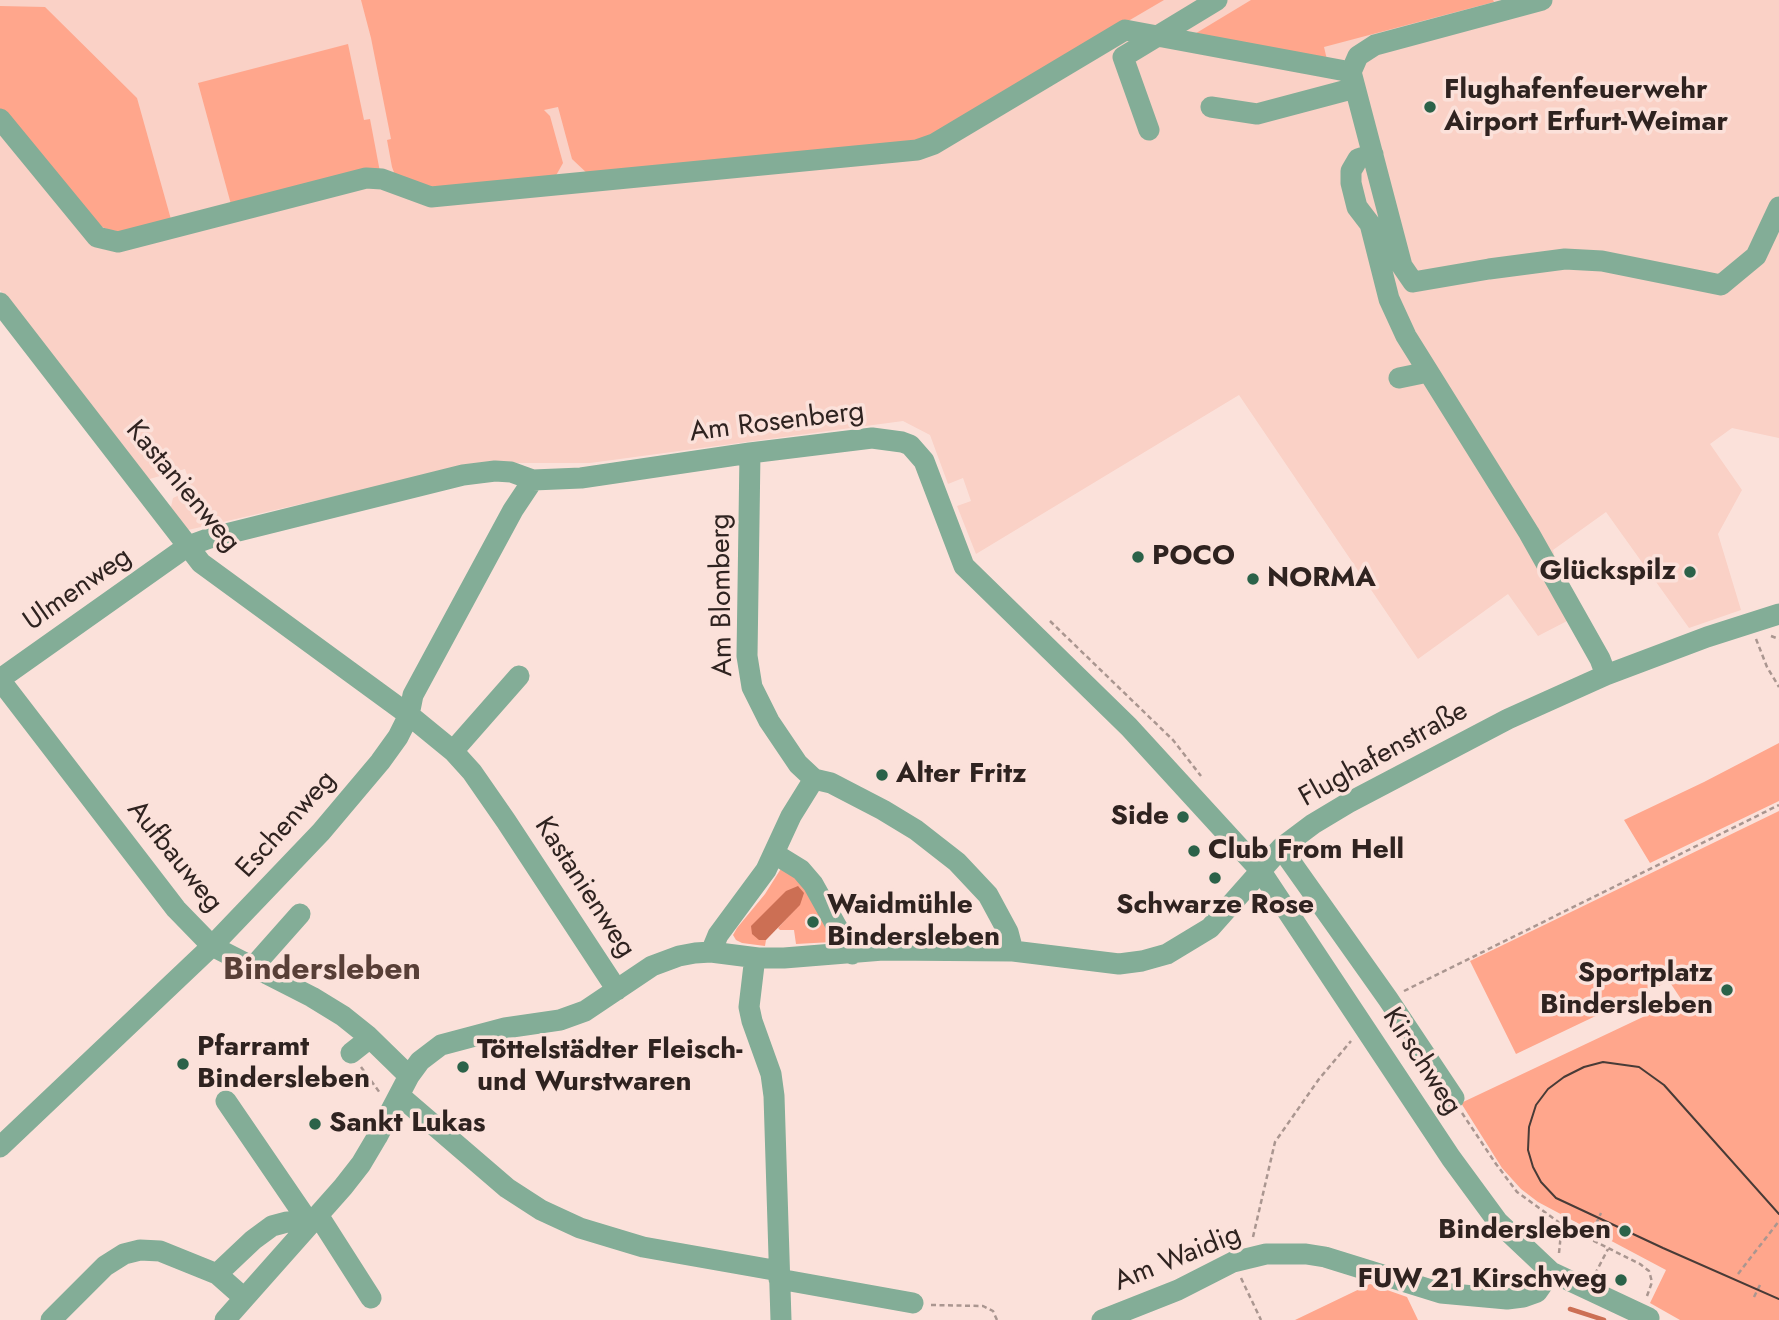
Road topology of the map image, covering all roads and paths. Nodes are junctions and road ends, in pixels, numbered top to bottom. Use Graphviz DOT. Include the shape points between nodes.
graph roads {
  1 [pos="1217,0"];
  2 [pos="1542,0"];
  3 [pos="1157,37"];
  4 [pos="1353,80"];
  5 [pos="1211,107"];
  6 [pos="0,119"];
  7 [pos="1149,130"];
  8 [pos="1373,154"];
  9 [pos="1779,207"];
  10 [pos="0,303"];
  11 [pos="1428,372"];
  12 [pos="1399,378"];
  13 [pos="750,453"];
  14 [pos="533,480"];
  15 [pos="188,546"];
  16 [pos="1779,614"];
  17 [pos="1755,636"];
  18 [pos="1606,675"];
  19 [pos="519,676"];
  20 [pos="0,680"];
  21 [pos="1779,687"];
  22 [pos="409,715"];
  23 [pos="453,751"];
  24 [pos="814,779"];
  25 [pos="1779,805"];
  26 [pos="1281,848"];
  27 [pos="775,854"];
  28 [pos="1260,870"];
  29 [pos="300,914"];
  30 [pos="212,946"];
  31 [pos="1013,951"];
  32 [pos="711,952"];
  33 [pos="852,954"];
  34 [pos="758,958"];
  35 [pos="253,967"];
  36 [pos="617,990"];
  37 [pos="1388,999"];
  38 [pos="1364,1026"];
  39 [pos="370,1038"];
  40 [pos="351,1053"];
  41 [pos="409,1076"];
  42 [pos="1454,1098"];
  43 [pos="226,1101"];
  44 [pos="396,1103"];
  45 [pos="0,1147"];
  46 [pos="1601,1213"];
  47 [pos="314,1219"];
  48 [pos="1779,1221"];
  49 [pos="1564,1226"];
  50 [pos="1589,1239"];
  51 [pos="1608,1249"];
  52 [pos="1241,1260"];
  53 [pos="1551,1272"];
  54 [pos="217,1273"];
  55 [pos="1738,1274"];
  56 [pos="779,1275"];
  57 [pos="1760,1284"];
  58 [pos="1587,1289"];
  59 [pos="243,1297"];
  60 [pos="1754,1297"];
  61 [pos="371,1298"];
  62 [pos="913,1303"];
  63 [pos="1643,1316"];
  64 [pos="51,1320"];
  65 [pos="225,1320"];
  66 [pos="781,1320"];
  67 [pos="997,1320"];
  68 [pos="1102,1320"];
  69 [pos="1261,1320"];
  1 -- 3 [label="street"];
  2 -- 4 [label="street" via="1375,45 1358,56"];
  3 -- 4 [label="street"];
  3 -- 6 [label="street" via="1125,30 917,150 431,197 382,179 366,178 118,242 97,237"];
  3 -- 7 [label="street" via="1123,57"];
  4 -- 5 [label="street" via="1257,114"];
  4 -- 8 [label="street"];
  8 -- 9 [label="street" via="1402,266 1413,282 1565,259 1615,263 1721,285 1756,256"];
  8 -- 11 [label="street" via="1357,159 1350,172 1357,207 1370,223 1389,299"];
  10 -- 15 [label="street, Kastanienweg"];
  11 -- 12 [label="street"];
  11 -- 18 [label="street" via="1535,543"];
  13 -- 14 [label="street, Am Rosenberg" via="581,478"];
  13 -- 24 [label="street, Am Blomberg" via="747,656 752,687 769,721"];
  13 -- 28 [label="street, Am Rosenberg" via="872,438 906,443 924,461 964,566 989,577"];
  14 -- 15 [label="street, Am Rosenberg" via="511,472 463,475"];
  14 -- 22 [label="street, Eschenweg" via="413,695"];
  15 -- 20 [label="street, Ulmenweg"];
  15 -- 22 [label="street, Kastanienweg" via="201,563"];
  16 -- 18 [label="street, Flughafenstraße"];
  17 -- 21 [label="path"];
  18 -- 26 [label="street, Flughafenstraße" via="1422,763 1336,810"];
  19 -- 23 [label="street"];
  20 -- 30 [label="street, Aufbauweg" via="176,909"];
  22 -- 23 [label="street, Kastanienweg"];
  22 -- 30 [label="street, Eschenweg" via="380,762 321,832"];
  23 -- 36 [label="street, Kastanienweg" via="506,821"];
  24 -- 27 [label="street" via="790,816"];
  24 -- 31 [label="street, Am Blomberg" via="831,783 916,830 957,862 988,895"];
  25 -- 37 [label="path"];
  26 -- 28 [label="street, Flughafenstraße"];
  26 -- 37 [label="street, Kirschweg"];
  27 -- 32 [label="street"];
  27 -- 33 [label="street" via="801,870 813,884"];
  28 -- 31 [label="street, Flughafenstraße" via="1210,928 1167,954 1119,964"];
  28 -- 38 [label="street, Kirschweg"];
  29 -- 35 [label="street"];
  30 -- 35 [label="street, Aufbauweg"];
  30 -- 45 [label="street, Eschenweg"];
  31 -- 33 [label="street, Flughafenstraße"];
  32 -- 34 [label="street, Flughafenstraße"];
  32 -- 36 [label="street, Flughafenstraße" via="652,966"];
  33 -- 34 [label="street, Flughafenstraße"];
  34 -- 56 [label="street" via="749,1007 774,1097"];
  35 -- 39 [label="street, Aufbauweg" via="343,1016"];
  36 -- 41 [label="street, Flughafenstraße" via="585,1011 560,1020 441,1045"];
  37 -- 42 [label="street, Kirschweg"];
  38 -- 52 [label="path" via="1275,1142"];
  38 -- 53 [label="street, Kirschweg" via="1476,1196"];
  39 -- 40 [label="street"];
  39 -- 41 [label="street, Aufbauweg"];
  40 -- 44 [label="path"];
  41 -- 44 [label="street, Flughafenstraße"];
  42 -- 49 [label="path" via="1517,1192"];
  43 -- 47 [label="street"];
  44 -- 47 [label="street, Flughafenstraße" via="361,1164"];
  44 -- 56 [label="street" via="507,1188 580,1228 643,1247"];
  46 -- 50 [label="path"];
  47 -- 54 [label="street" via="272,1226"];
  47 -- 59 [label="street, Flughafenstraße"];
  47 -- 61 [label="street"];
  48 -- 55 [label="path"];
  49 -- 50 [label="path"];
  49 -- 53 [label="path"];
  50 -- 51 [label="path"];
  51 -- 58 [label="path"];
  51 -- 63 [label="path" via="1649,1272 1652,1282"];
  52 -- 53 [label="street, Am Waidig" via="1266,1254 1307,1254 1441,1293 1507,1299 1537,1292"];
  52 -- 68 [label="street, Am Waidig"];
  52 -- 69 [label="path"];
  53 -- 58 [label="street, Kirschweg"];
  54 -- 59 [label="street"];
  54 -- 64 [label="street" via="160,1251 124,1254 105,1266"];
  56 -- 62 [label="street"];
  56 -- 66 [label="street"];
  57 -- 60 [label="path"];
  58 -- 63 [label="street, Kirschweg"];
  59 -- 65 [label="street, Flughafenstraße"];
  62 -- 67 [label="path" via="983,1306 993,1311"];
}
